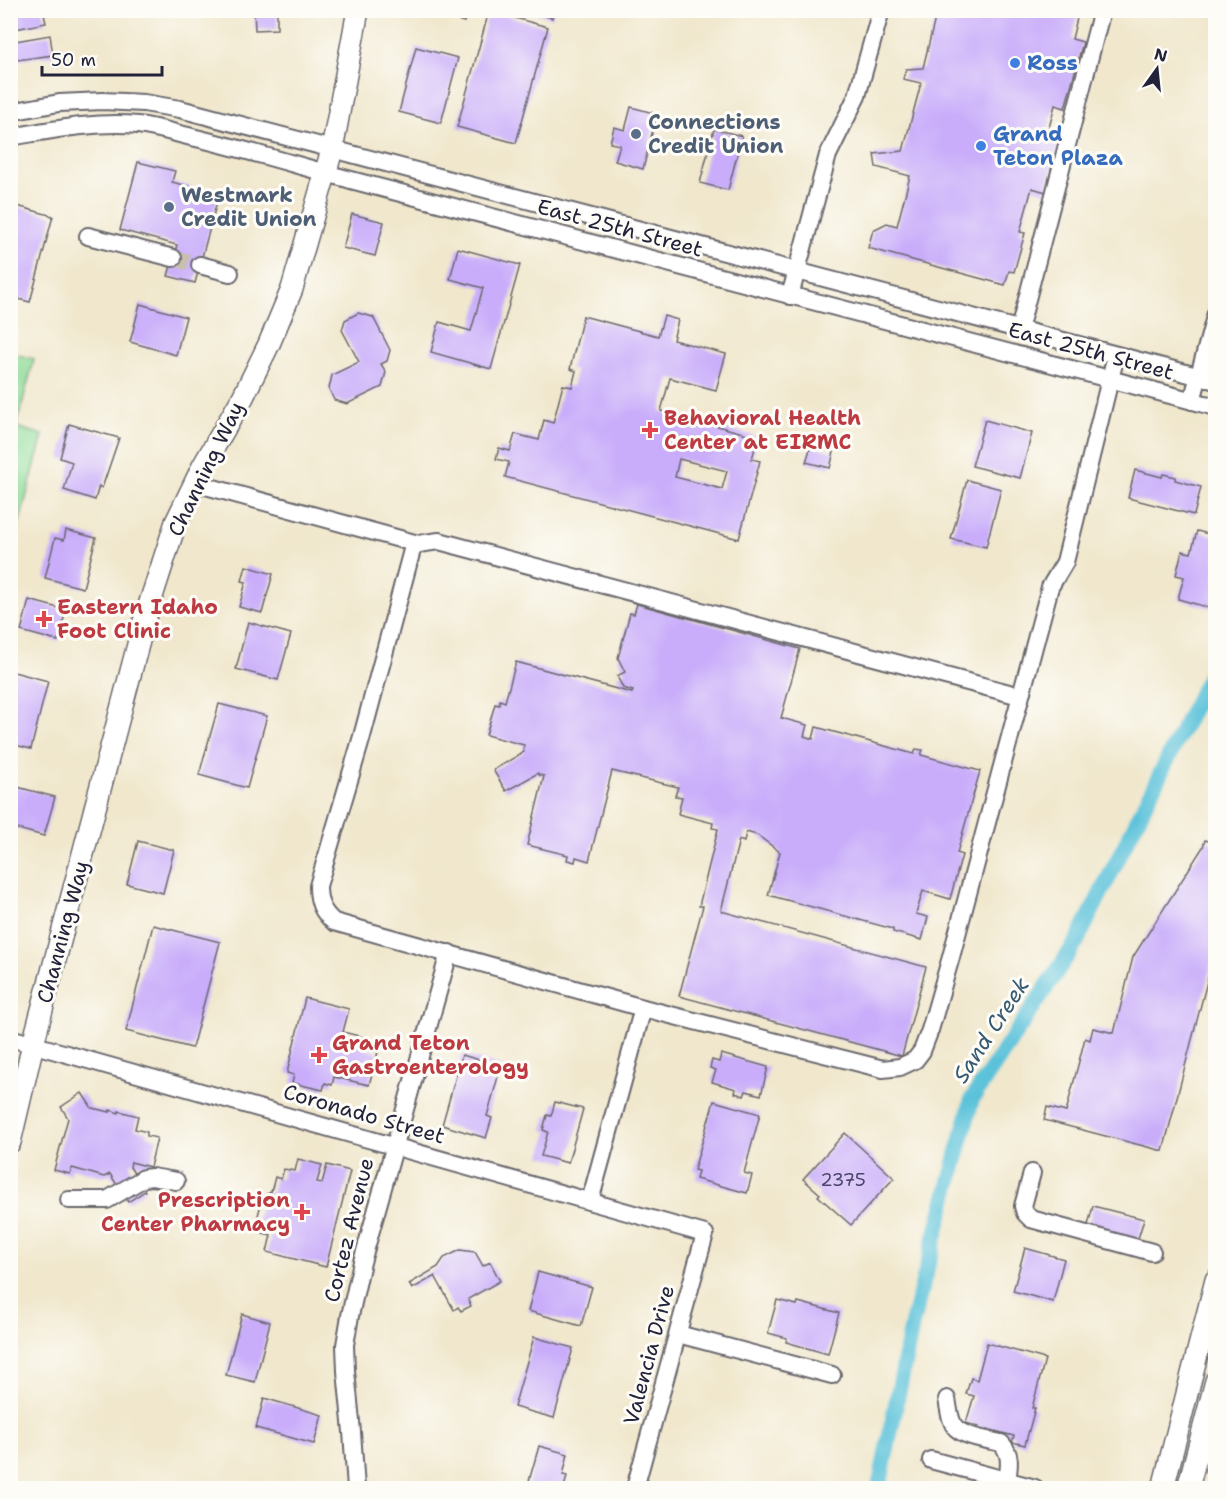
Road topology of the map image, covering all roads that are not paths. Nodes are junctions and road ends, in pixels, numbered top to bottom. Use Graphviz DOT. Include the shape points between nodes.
graph roads {
  1 [pos="358,10"];
  2 [pos="881,10"];
  3 [pos="1102,10"];
  4 [pos="10,112"];
  5 [pos="10,137"];
  6 [pos="332,150"];
  7 [pos="325,173"];
  8 [pos="88,236"];
  9 [pos="173,258"];
  10 [pos="200,265"];
  11 [pos="795,271"];
  12 [pos="230,273"];
  13 [pos="790,296"];
  14 [pos="1215,313"];
  15 [pos="1019,330"];
  16 [pos="1116,355"];
  17 [pos="1198,376"];
  18 [pos="1110,379"];
  19 [pos="1215,381"];
  20 [pos="1192,401"];
  21 [pos="1215,407"];
  22 [pos="195,483"];
  23 [pos="418,544"];
  24 [pos="1020,696"];
  25 [pos="449,953"];
  26 [pos="643,1008"];
  27 [pos="10,1038"];
  28 [pos="33,1044"];
  29 [pos="10,1142"];
  30 [pos="394,1146"];
  31 [pos="1032,1173"];
  32 [pos="176,1181"];
  33 [pos="69,1200"];
  34 [pos="590,1201"];
  35 [pos="705,1234"];
  36 [pos="1152,1252"];
  37 [pos="1215,1280"];
  38 [pos="678,1334"];
  39 [pos="832,1375"];
  40 [pos="1215,1381"];
  41 [pos="947,1399"];
  42 [pos="931,1460"];
  43 [pos="1007,1481"];
  44 [pos="356,1488"];
  45 [pos="635,1488"];
  46 [pos="1035,1488"];
  47 [pos="1163,1488"];
  48 [pos="1188,1488"];
  1 -- 6 [label="main road, Channing Way"];
  2 -- 11 [label="street" via="857,96 828,155"];
  3 -- 15 [label="street"];
  4 -- 6 [label="street, East 25th Street" via="59,102 144,103"];
  5 -- 7 [label="street, East 25th Street" via="116,124 140,126"];
  6 -- 7 [label="main road, Channing Way"];
  6 -- 11 [label="street, East 25th Street"];
  7 -- 13 [label="street, East 25th Street"];
  7 -- 22 [label="main road, Channing Way" via="292,289 243,397"];
  8 -- 9 [label="street"];
  10 -- 12 [label="street"];
  11 -- 13 [label="street"];
  11 -- 15 [label="street, East 25th Street"];
  13 -- 18 [label="street, East 25th Street"];
  14 -- 17 [label="street"];
  15 -- 16 [label="street, East 25th Street"];
  16 -- 17 [label="street, East 25th Street"];
  16 -- 18 [label="street"];
  17 -- 19 [label="street, East 25th Street"];
  17 -- 20 [label="street"];
  18 -- 20 [label="street, East 25th Street"];
  18 -- 24 [label="street" via="1065,562 1050,587"];
  20 -- 21 [label="street, East 25th Street"];
  22 -- 23 [label="street"];
  22 -- 28 [label="main road, Channing Way" via="176,522 145,618"];
  23 -- 24 [label="street" via="439,541"];
  23 -- 25 [label="street" via="412,550 318,886 318,900 334,922"];
  24 -- 26 [label="street" via="946,976 930,1030 915,1059 900,1067 883,1069"];
  25 -- 26 [label="street"];
  25 -- 30 [label="street, Cortez Avenue"];
  26 -- 34 [label="street"];
  27 -- 28 [label="street, Coronado Street"];
  28 -- 29 [label="main road, Channing Way"];
  28 -- 30 [label="street, Coronado Street"];
  30 -- 34 [label="street, Coronado Street"];
  30 -- 44 [label="street, Cortez Avenue" via="362,1262 345,1346"];
  31 -- 36 [label="street" via="1023,1206 1031,1219"];
  32 -- 33 [label="street" via="144,1178 107,1200"];
  34 -- 35 [label="street, Coronado Street"];
  35 -- 38 [label="street, Valencia Drive"];
  37 -- 47 [label="main road"];
  38 -- 39 [label="street"];
  38 -- 45 [label="street, Valencia Drive"];
  40 -- 48 [label="main road"];
  41 -- 43 [label="street" via="950,1415 963,1433 1005,1446 1010,1466"];
  42 -- 43 [label="street"];
  43 -- 46 [label="street"];
}
